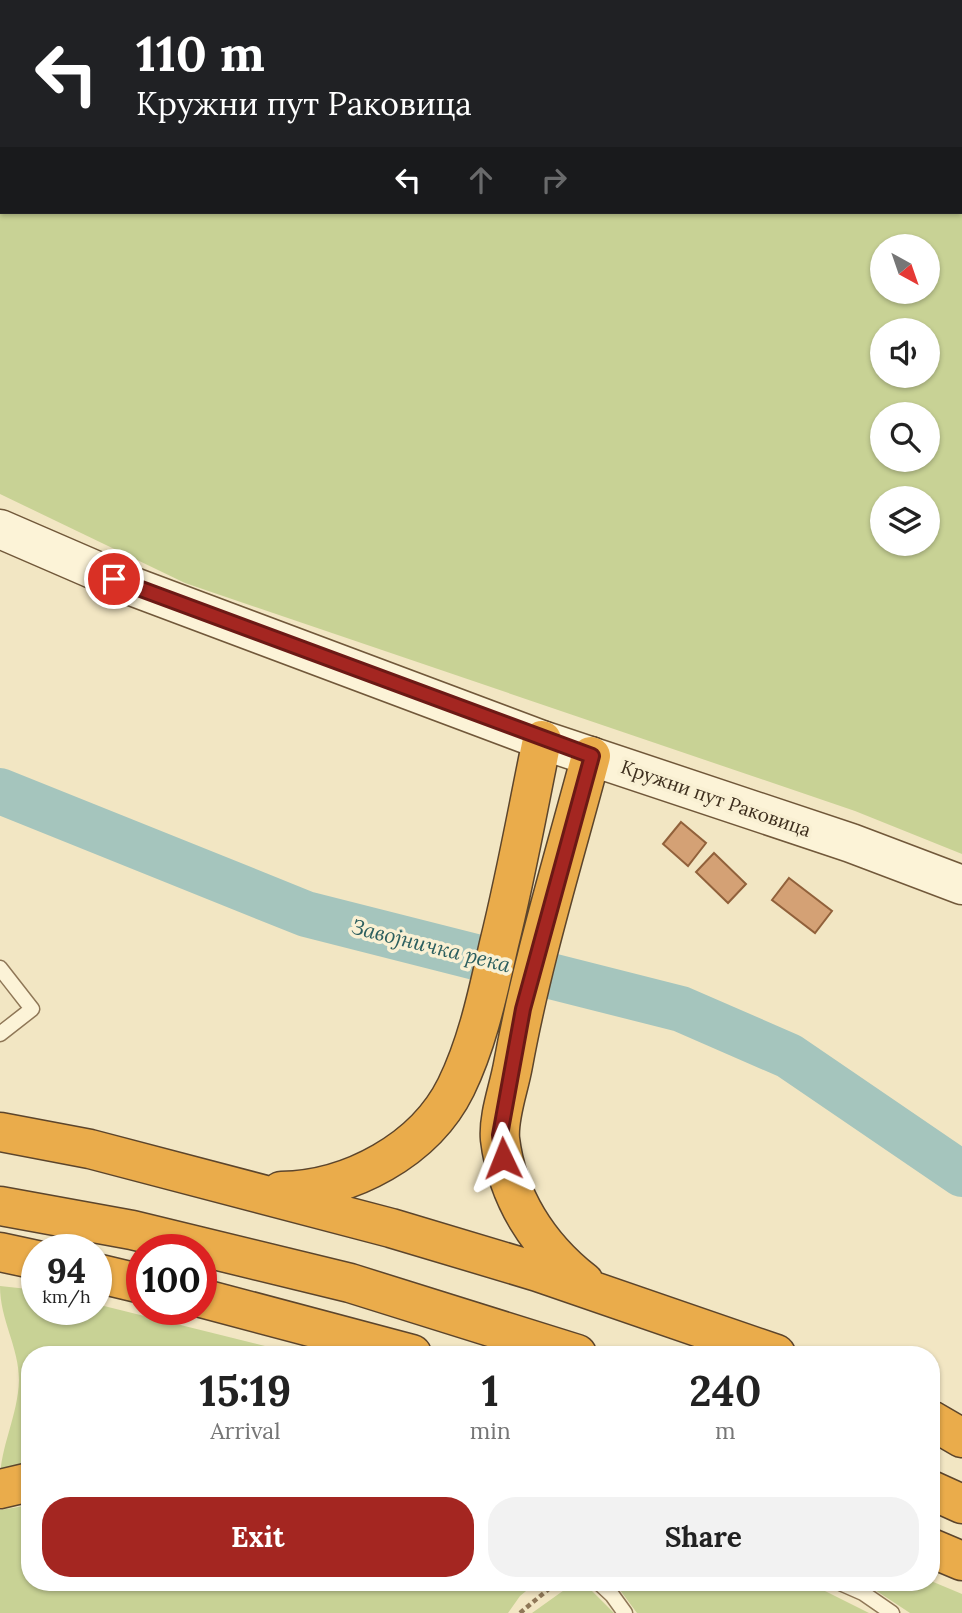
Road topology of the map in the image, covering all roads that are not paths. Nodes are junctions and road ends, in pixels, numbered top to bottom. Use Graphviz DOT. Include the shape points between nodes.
graph roads {
  1 [pos="0,528"];
  2 [pos="542,740"];
  3 [pos="592,756"];
  4 [pos="962,885"];
  5 [pos="0,968"];
  6 [pos="0,1034"];
  7 [pos="0,1132"];
  8 [pos="242,1188"];
  9 [pos="0,1206"];
  10 [pos="0,1252"];
  11 [pos="21,1256"];
  12 [pos="615,1301"];
  13 [pos="217,1302"];
  14 [pos="382,1346"];
  15 [pos="551,1346"];
  16 [pos="754,1346"];
  17 [pos="940,1425"];
  18 [pos="962,1437"];
  19 [pos="21,1484"];
  20 [pos="0,1489"];
  21 [pos="940,1494"];
  22 [pos="962,1504"];
  23 [pos="940,1552"];
  24 [pos="962,1561"];
  25 [pos="608,1591"];
  26 [pos="858,1591"];
  27 [pos="625,1613"];
  28 [pos="892,1613"];
  1 -- 2 [label="main road, Кружни пут Раковица" via="134,587"];
  2 -- 3 [label="main road, Кружни пут Раковица"];
  2 -- 8 [label="highway" via="486,999 472,1051 455,1089 431,1123 400,1151 364,1173 325,1186 284,1191"];
  3 -- 4 [label="main road, Кружни пут Раковица"];
  3 -- 12 [label="highway" via="523,1009 500,1135 510,1183 532,1227 583,1282"];
  5 -- 6 [label="lane" via="32,1009"];
  7 -- 8 [label="highway" via="90,1149"];
  8 -- 12 [label="highway" via="538,1272"];
  9 -- 15 [label="highway" via="132,1230 350,1283"];
  10 -- 11 [label="highway"];
  12 -- 16 [label="highway"];
  13 -- 14 [label="highway"];
  17 -- 18 [label="highway"];
  19 -- 20 [label="highway"];
  21 -- 22 [label="highway"];
  23 -- 24 [label="highway"];
  25 -- 27 [label="lane"];
  26 -- 28 [label="lane"];
}
